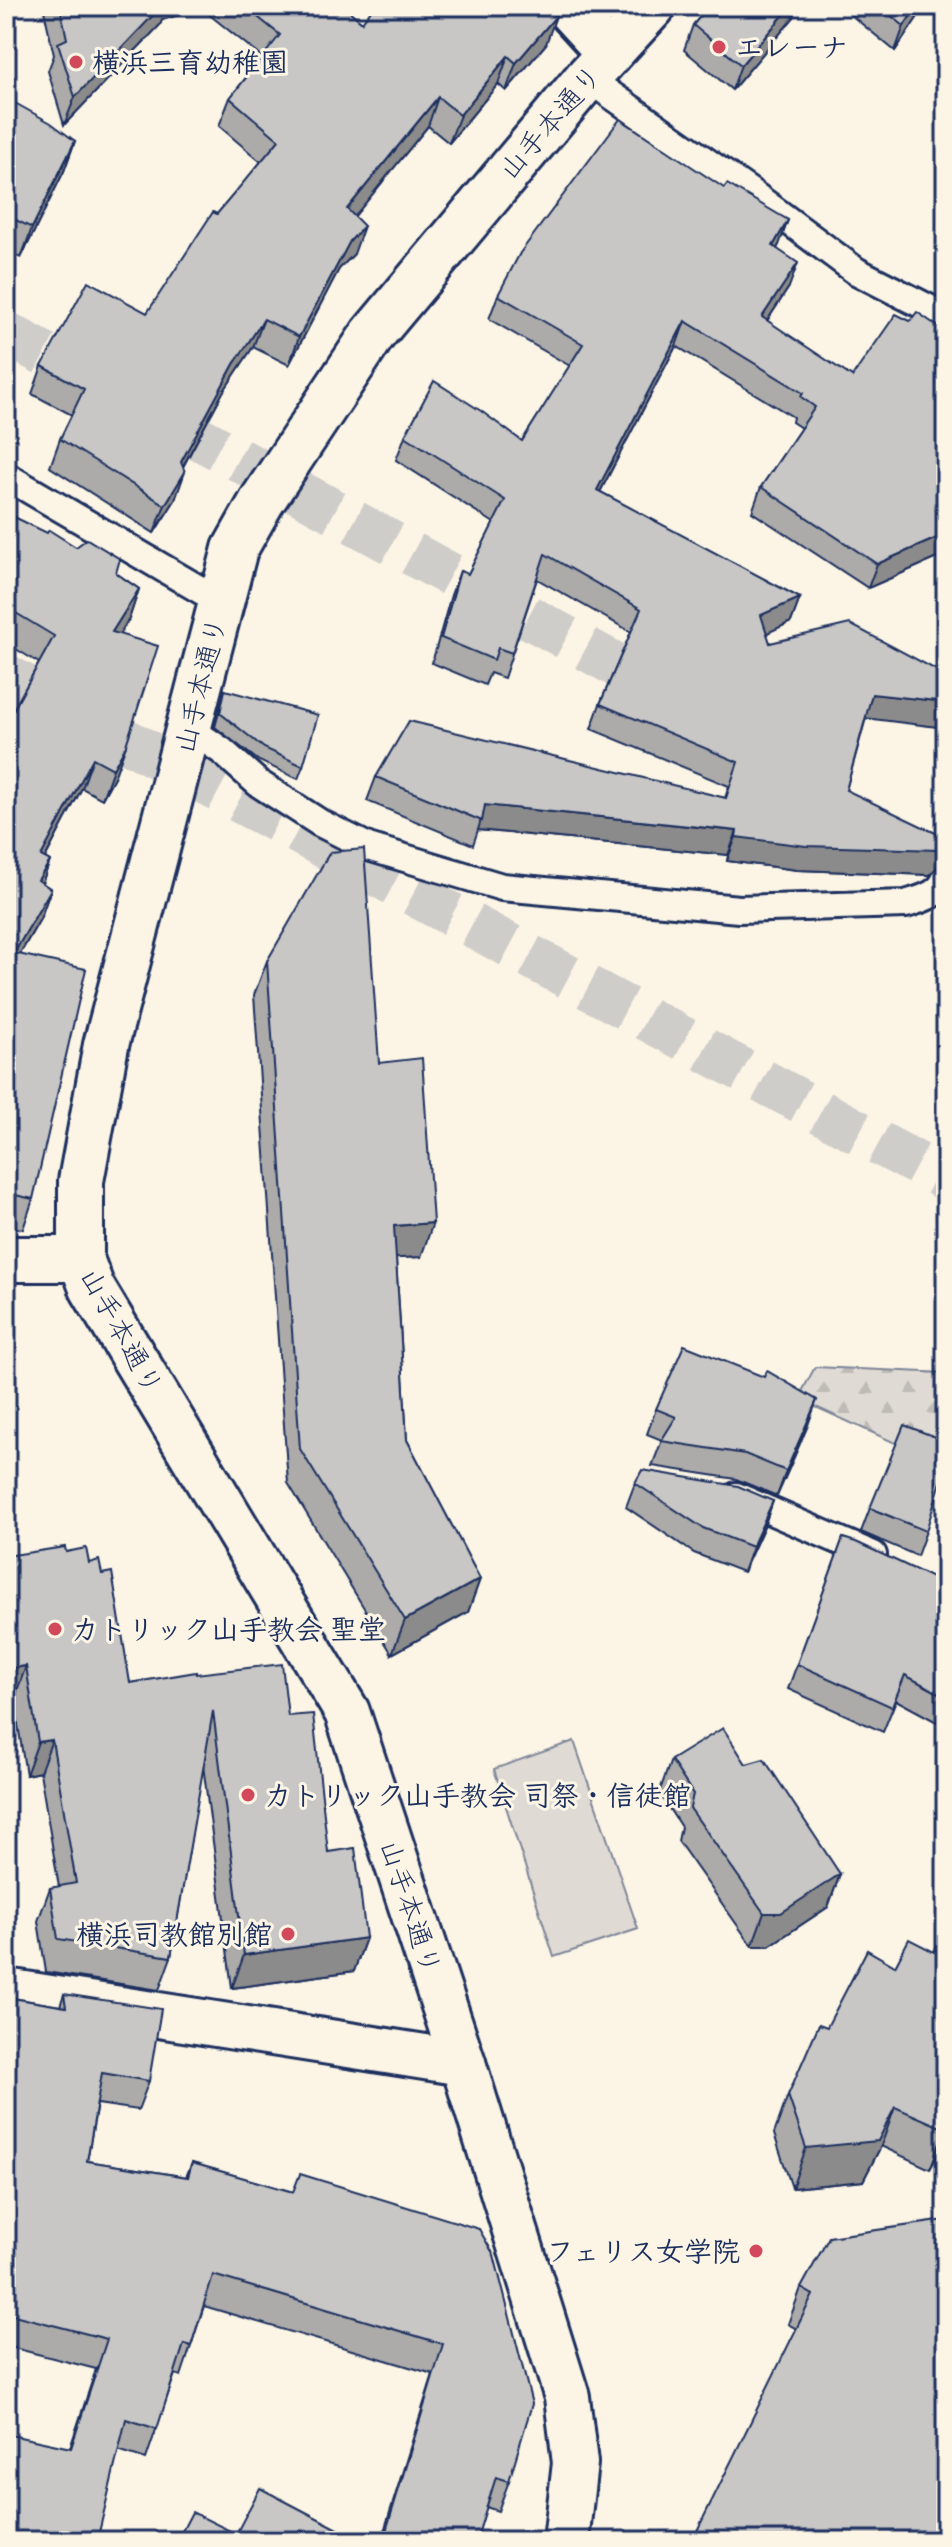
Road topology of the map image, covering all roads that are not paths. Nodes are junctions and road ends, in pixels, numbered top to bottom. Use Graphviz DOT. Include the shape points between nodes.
graph roads {
  1 [pos="566,6"];
  2 [pos="653,6"];
  3 [pos="598,65"];
  4 [pos="946,317"];
  5 [pos="6,476"];
  6 [pos="221,602"];
  7 [pos="190,729"];
  8 [pos="946,878"];
  9 [pos="6,1259"];
  10 [pos="81,1259"];
  11 [pos="718,1492"];
  12 [pos="889,1562"];
  13 [pos="6,1991"];
  14 [pos="463,2063"];
  15 [pos="566,2541"];
  1 -- 3 [label="street"];
  2 -- 3 [label="street, 山手本通り"];
  3 -- 4 [label="lane" via="750,192 856,271"];
  3 -- 6 [label="street, 山手本通り" via="373,334 262,501 235,549"];
  5 -- 6 [label="lane"];
  6 -- 7 [label="street, 山手本通り"];
  7 -- 8 [label="lane" via="320,823 368,847 502,887 739,909 906,904 929,896"];
  7 -- 10 [label="street, 山手本通り" via="106,1045 81,1181"];
  9 -- 10 [label="street"];
  10 -- 14 [label="street, 山手本通り" via="92,1288 347,1712"];
  11 -- 12 [label="lane"];
  13 -- 14 [label="street"];
  14 -- 15 [label="street, 山手本通り" via="567,2397 575,2463"];
}
